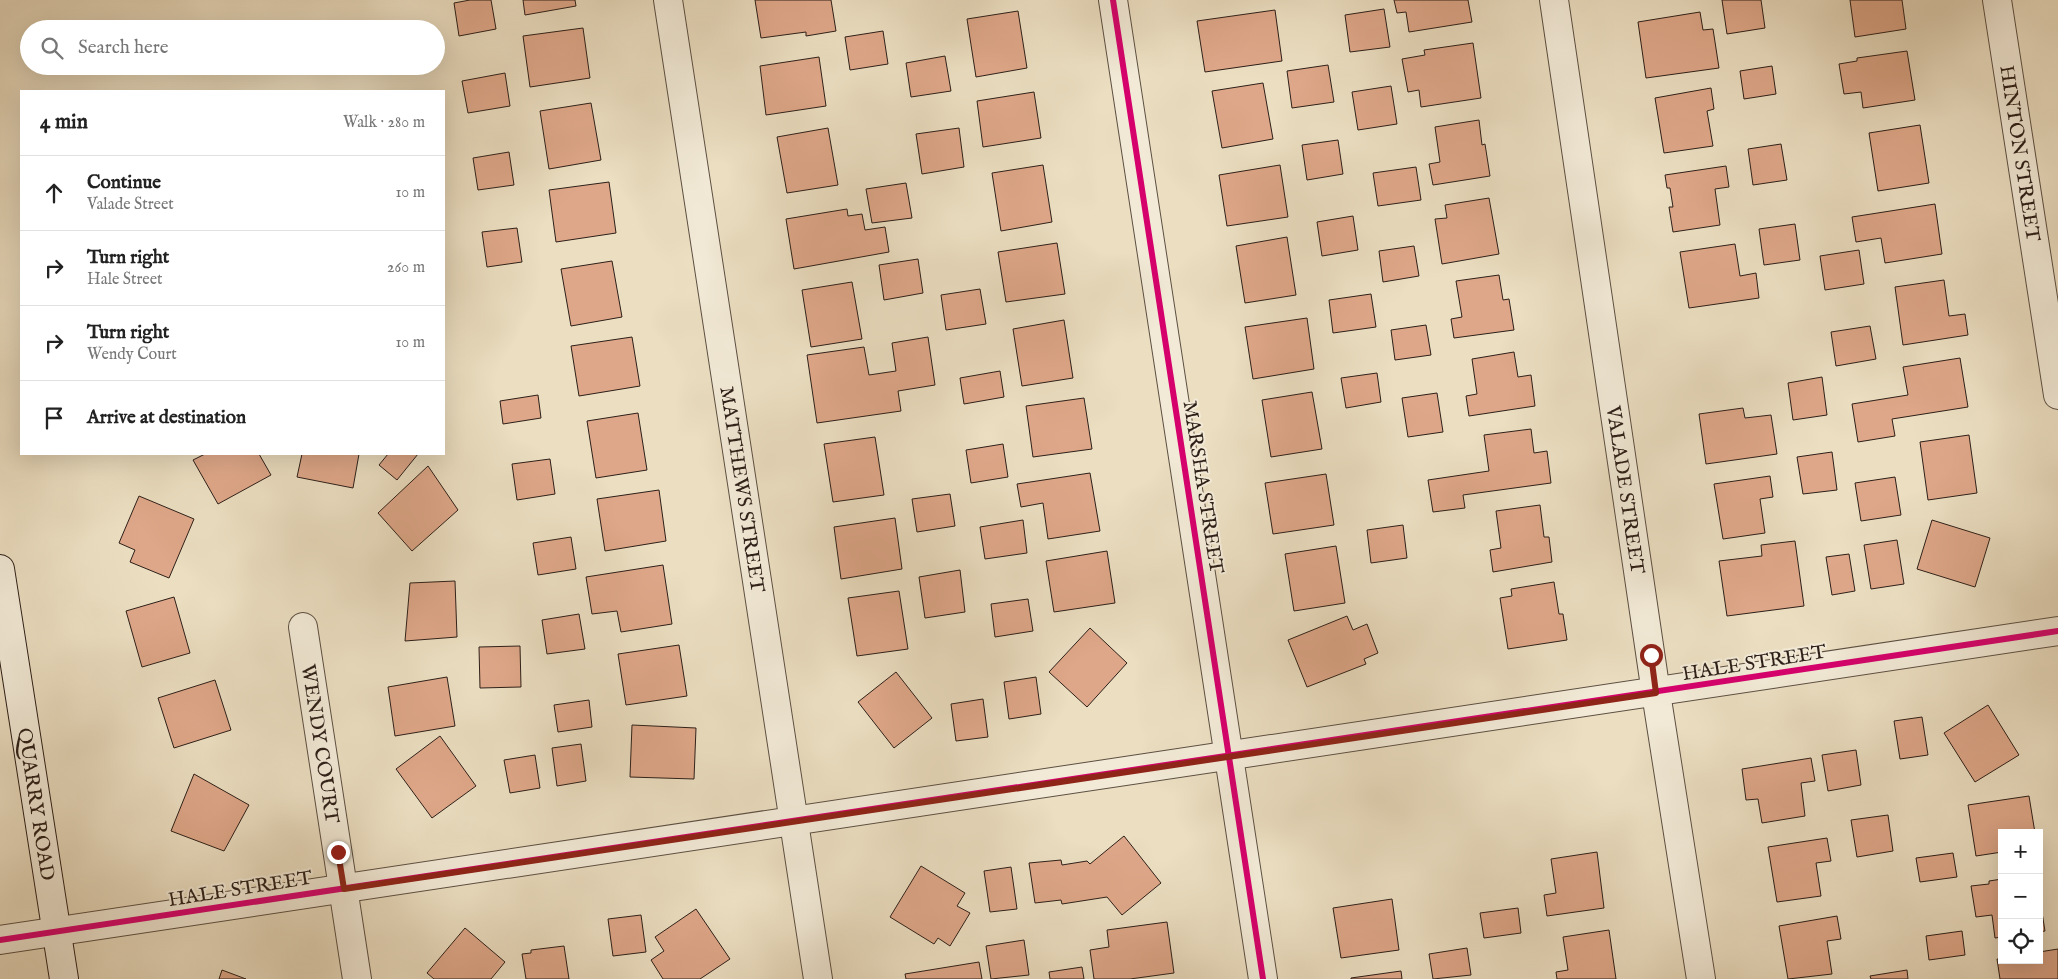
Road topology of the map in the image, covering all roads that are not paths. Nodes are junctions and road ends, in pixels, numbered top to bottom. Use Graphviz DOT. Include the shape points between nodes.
graph roads {
  1 [pos="668,0"];
  2 [pos="1113,0"];
  3 [pos="1554,0"];
  4 [pos="1997,0"];
  5 [pos="2058,395"];
  6 [pos="0,569"];
  7 [pos="304,627"];
  8 [pos="2058,631"];
  9 [pos="1656,693"];
  10 [pos="1229,756"];
  11 [pos="793,822"];
  12 [pos="344,889"];
  13 [pos="56,932"];
  14 [pos="0,940"];
  15 [pos="64,979"];
  16 [pos="357,979"];
  17 [pos="818,979"];
  18 [pos="1263,979"];
  19 [pos="1701,979"];
  1 -- 11 [label="street, MATTHEWS STREET"];
  2 -- 10 [label="street, MARSHA STREET"];
  3 -- 9 [label="street, VALADE STREET"];
  4 -- 5 [label="street, HINTON STREET"];
  6 -- 13 [label="street, QUARRY ROAD"];
  7 -- 12 [label="street, WENDY COURT"];
  8 -- 9 [label="street, HALE STREET"];
  9 -- 10 [label="street, HALE STREET"];
  9 -- 19 [label="street, VALADE STREET"];
  10 -- 11 [label="street, HALE STREET"];
  10 -- 18 [label="street, MARSHA STREET"];
  11 -- 12 [label="street, HALE STREET"];
  11 -- 17 [label="street, MATTHEWS STREET"];
  12 -- 13 [label="street, HALE STREET"];
  12 -- 16 [label="street, WENDY COURT"];
  13 -- 14 [label="street, HALE STREET"];
  13 -- 15 [label="street, QUARRY ROAD"];
}
